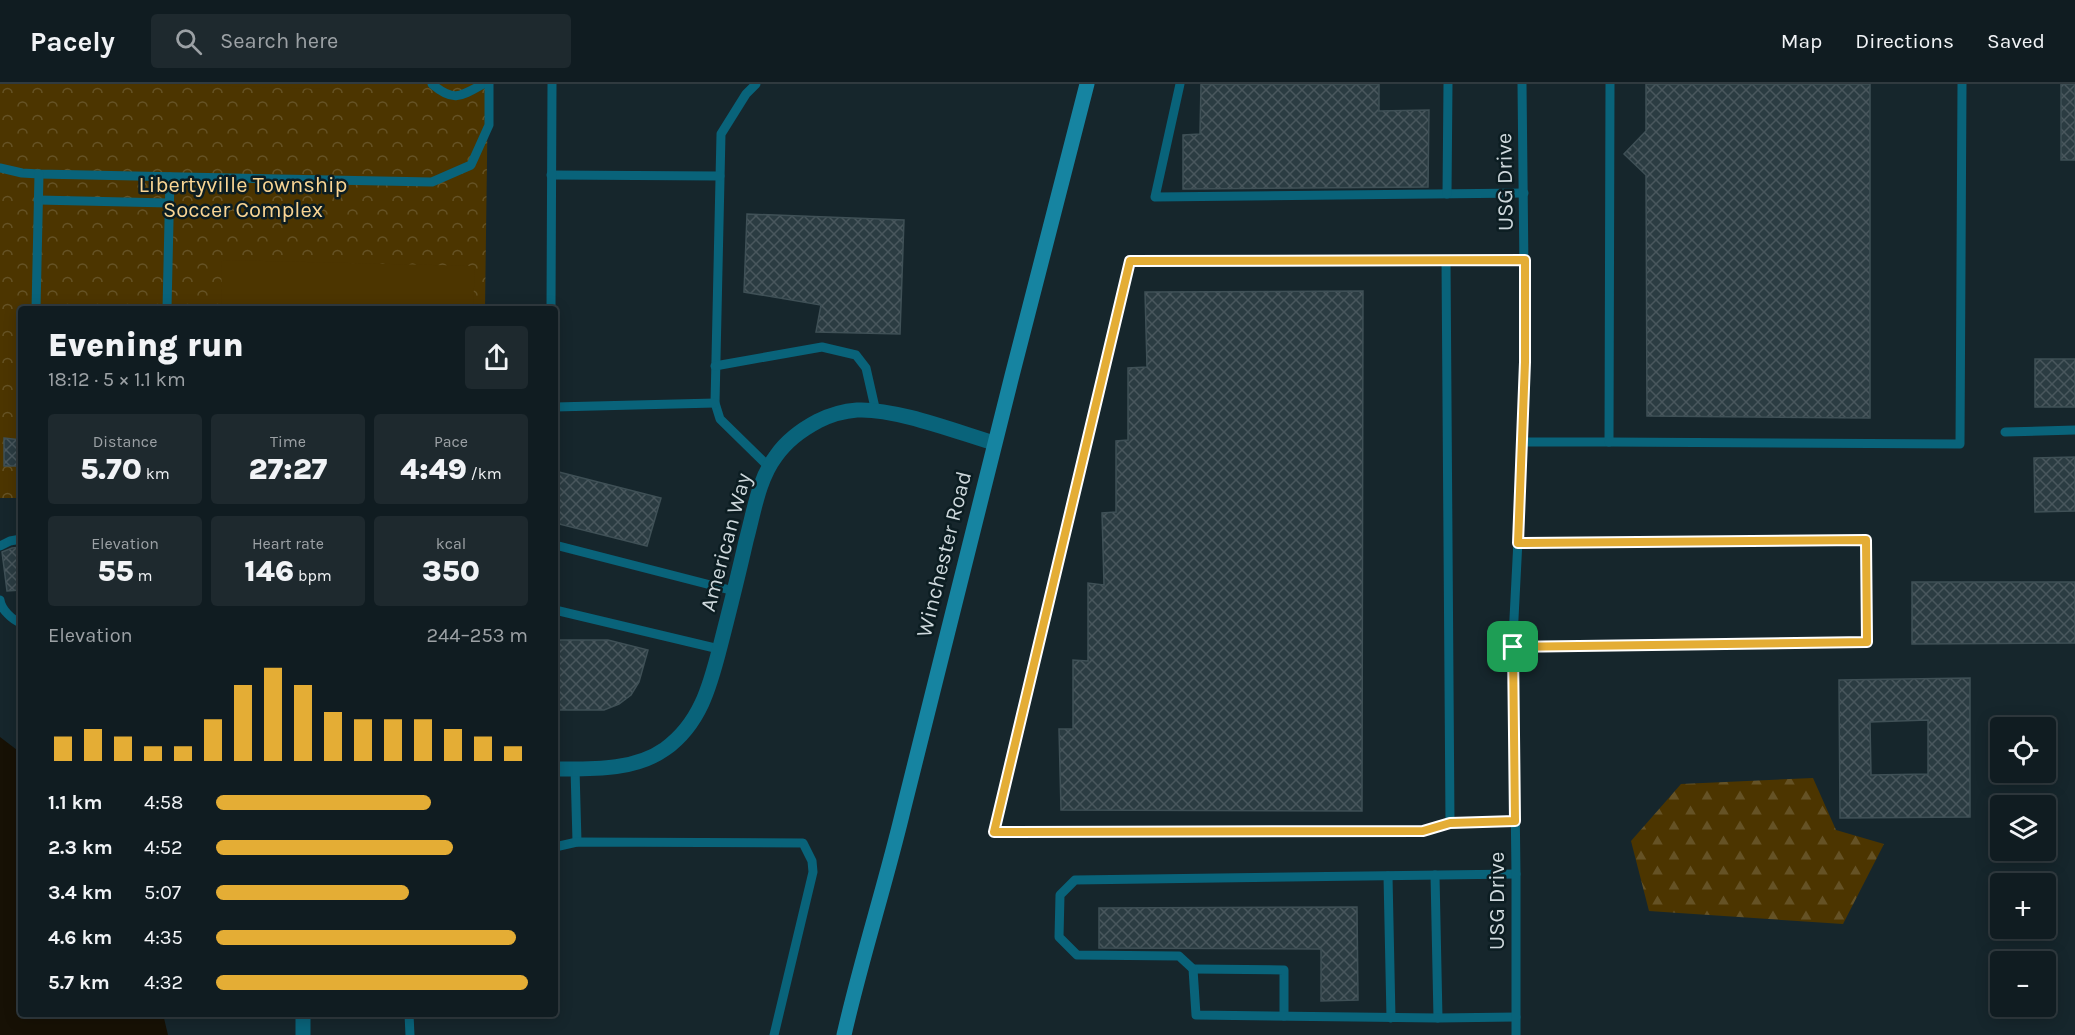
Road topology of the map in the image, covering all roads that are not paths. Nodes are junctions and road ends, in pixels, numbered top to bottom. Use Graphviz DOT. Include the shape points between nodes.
graph roads {
  1 [pos="432,84"];
  2 [pos="483,84"];
  3 [pos="489,84"];
  4 [pos="552,84"];
  5 [pos="756,84"];
  6 [pos="1087,84"];
  7 [pos="1180,84"];
  8 [pos="1448,84"];
  9 [pos="1522,84"];
  10 [pos="1610,84"];
  11 [pos="1962,84"];
  12 [pos="0,168"];
  13 [pos="39,174"];
  14 [pos="551,175"];
  15 [pos="720,176"];
  16 [pos="170,177"];
  17 [pos="1524,193"];
  18 [pos="1447,194"];
  19 [pos="38,200"];
  20 [pos="169,203"];
  21 [pos="1446,260"];
  22 [pos="1525,260"];
  23 [pos="36,306"];
  24 [pos="167,306"];
  25 [pos="551,306"];
  26 [pos="716,366"];
  27 [pos="715,403"];
  28 [pos="558,407"];
  29 [pos="876,412"];
  30 [pos="2075,430"];
  31 [pos="2005,432"];
  32 [pos="1608,441"];
  33 [pos="1523,442"];
  34 [pos="994,443"];
  35 [pos="769,467"];
  36 [pos="18,540"];
  37 [pos="1518,543"];
  38 [pos="0,546"];
  39 [pos="558,546"];
  40 [pos="734,591"];
  41 [pos="0,602"];
  42 [pos="558,611"];
  43 [pos="18,622"];
  44 [pos="1513,647"];
  45 [pos="720,649"];
  46 [pos="558,769"];
  47 [pos="575,769"];
  48 [pos="1515,821"];
  49 [pos="1450,823"];
  50 [pos="577,842"];
  51 [pos="558,846"];
  52 [pos="1516,874"];
  53 [pos="1435,875"];
  54 [pos="1388,876"];
  55 [pos="1193,969"];
  56 [pos="1284,1016"];
  57 [pos="303,1017"];
  58 [pos="409,1017"];
  59 [pos="1516,1017"];
  60 [pos="1391,1018"];
  61 [pos="1438,1018"];
  62 [pos="303,1035"];
  63 [pos="410,1035"];
  64 [pos="774,1035"];
  65 [pos="844,1035"];
  66 [pos="1516,1035"];
  1 -- 2 [label="lane" via="444,94 458,96"];
  3 -- 16 [label="lane" via="489,125 471,165 432,182"];
  4 -- 14 [label="lane"];
  5 -- 15 [label="lane" via="721,134"];
  6 -- 34 [label="main road, Winchester Road"];
  7 -- 18 [label="lane" via="1155,197"];
  8 -- 18 [label="lane"];
  9 -- 17 [label="lane, USG Drive"];
  10 -- 32 [label="lane"];
  11 -- 32 [label="lane" via="1960,444"];
  12 -- 13 [label="lane"];
  13 -- 16 [label="lane"];
  13 -- 19 [label="lane"];
  14 -- 15 [label="lane"];
  14 -- 25 [label="lane"];
  15 -- 26 [label="lane"];
  16 -- 20 [label="lane"];
  17 -- 18 [label="lane"];
  17 -- 22 [label="lane, USG Drive"];
  19 -- 20 [label="lane"];
  19 -- 23 [label="lane"];
  20 -- 24 [label="lane"];
  21 -- 22 [label="lane"];
  21 -- 49 [label="lane"];
  21 -- 49 [label="lane" via="1130,261 994,832 1423,831"];
  22 -- 33 [label="lane, USG Drive"];
  26 -- 27 [label="lane"];
  26 -- 29 [label="lane" via="822,347 856,355 866,368"];
  27 -- 28 [label="lane"];
  27 -- 35 [label="lane" via="720,419"];
  29 -- 34 [label="street, American Way"];
  29 -- 35 [label="street, American Way" via="848,411 805,428 791,438"];
  30 -- 31 [label="lane"];
  32 -- 33 [label="lane"];
  33 -- 37 [label="lane, USG Drive"];
  34 -- 65 [label="main road, Winchester Road"];
  35 -- 40 [label="street, American Way" via="759,489"];
  36 -- 38 [label="lane"];
  37 -- 44 [label="lane, USG Drive"];
  37 -- 44 [label="lane" via="1866,540 1867,642"];
  39 -- 40 [label="lane"];
  40 -- 45 [label="street, American Way"];
  41 -- 43 [label="lane"];
  42 -- 45 [label="lane"];
  44 -- 48 [label="lane, USG Drive"];
  45 -- 47 [label="street, American Way" via="711,684 695,719 664,750 622,766"];
  46 -- 47 [label="street, American Way"];
  47 -- 50 [label="lane"];
  48 -- 49 [label="lane"];
  48 -- 52 [label="lane, USG Drive"];
  50 -- 51 [label="lane"];
  50 -- 64 [label="lane" via="803,843 813,861 813,872"];
  52 -- 53 [label="lane"];
  52 -- 59 [label="lane, USG Drive"];
  53 -- 54 [label="lane"];
  53 -- 61 [label="lane"];
  54 -- 55 [label="lane" via="1075,880 1060,895 1059,937 1077,955 1179,956"];
  54 -- 60 [label="lane"];
  55 -- 56 [label="lane" via="1196,1015"];
  55 -- 56 [label="lane" via="1284,970"];
  56 -- 60 [label="lane"];
  57 -- 62 [label="street"];
  58 -- 63 [label="lane"];
  59 -- 61 [label="lane"];
  59 -- 66 [label="lane, USG Drive"];
  60 -- 61 [label="lane"];
}
